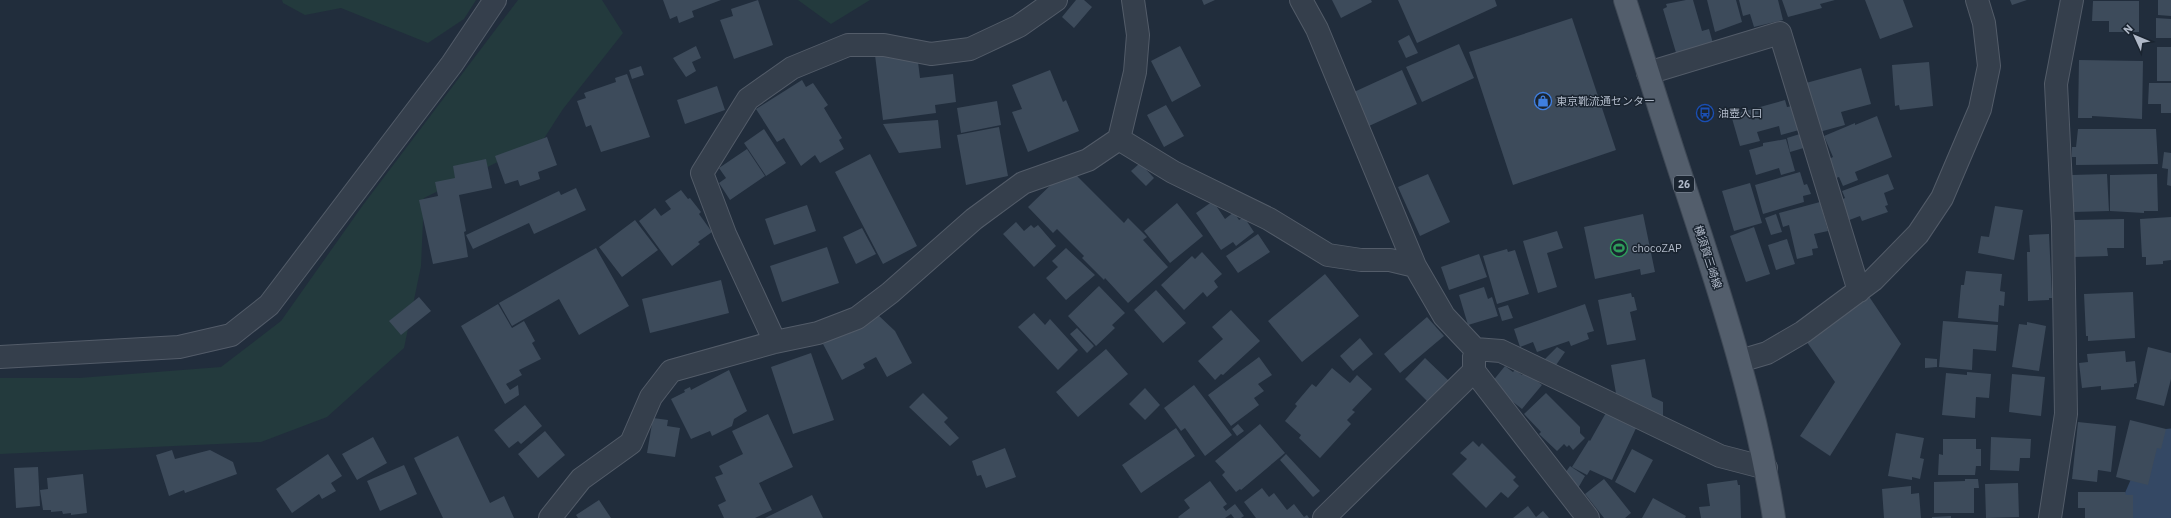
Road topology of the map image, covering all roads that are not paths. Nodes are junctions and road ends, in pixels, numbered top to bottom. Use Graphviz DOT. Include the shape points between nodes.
graph roads {
  1 [pos="495,0"];
  2 [pos="1056,0"];
  3 [pos="1133,0"];
  4 [pos="1301,0"];
  5 [pos="1624,0"];
  6 [pos="1978,0"];
  7 [pos="2072,0"];
  8 [pos="1648,73"];
  9 [pos="1119,139"];
  10 [pos="1415,266"];
  11 [pos="1859,290"];
  12 [pos="775,342"];
  13 [pos="1475,349"];
  14 [pos="0,357"];
  15 [pos="1740,361"];
  16 [pos="1474,371"];
  17 [pos="1766,468"];
  18 [pos="550,518"];
  19 [pos="1324,518"];
  20 [pos="1588,518"];
  21 [pos="1774,518"];
  22 [pos="2050,518"];
  1 -- 14 [label="street" via="452,64 269,305 231,335 179,347"];
  2 -- 12 [label="street" via="1019,26 970,49 931,54 884,45 848,45 792,68 748,99 702,173 725,234"];
  3 -- 9 [label="street" via="1138,35 1135,72"];
  4 -- 10 [label="street" via="1317,29"];
  5 -- 8 [label="main road, 横須賀三崎線 / 26"];
  6 -- 11 [label="street" via="1984,23 1989,66 1980,109 1942,198 1918,234 1873,280"];
  7 -- 22 [label="street" via="2056,84 2063,226 2066,414"];
  8 -- 11 [label="street" via="1780,32"];
  8 -- 15 [label="main road, 横須賀三崎線 / 26"];
  9 -- 10 [label="street" via="1173,172 1269,219 1328,255 1361,260 1390,260"];
  9 -- 12 [label="street" via="1088,160 1023,183 974,219 890,293 856,318 818,333"];
  10 -- 13 [label="street" via="1444,316"];
  11 -- 15 [label="street" via="1803,332 1767,353"];
  12 -- 18 [label="street" via="671,370 651,397 631,443 581,478"];
  13 -- 16 [label="street"];
  13 -- 17 [label="street" via="1501,350 1720,456"];
  15 -- 17 [label="main road, 横須賀三崎線 / 26"];
  16 -- 19 [label="street"];
  16 -- 20 [label="street"];
  17 -- 21 [label="main road, 横須賀三崎線 / 26"];
}
